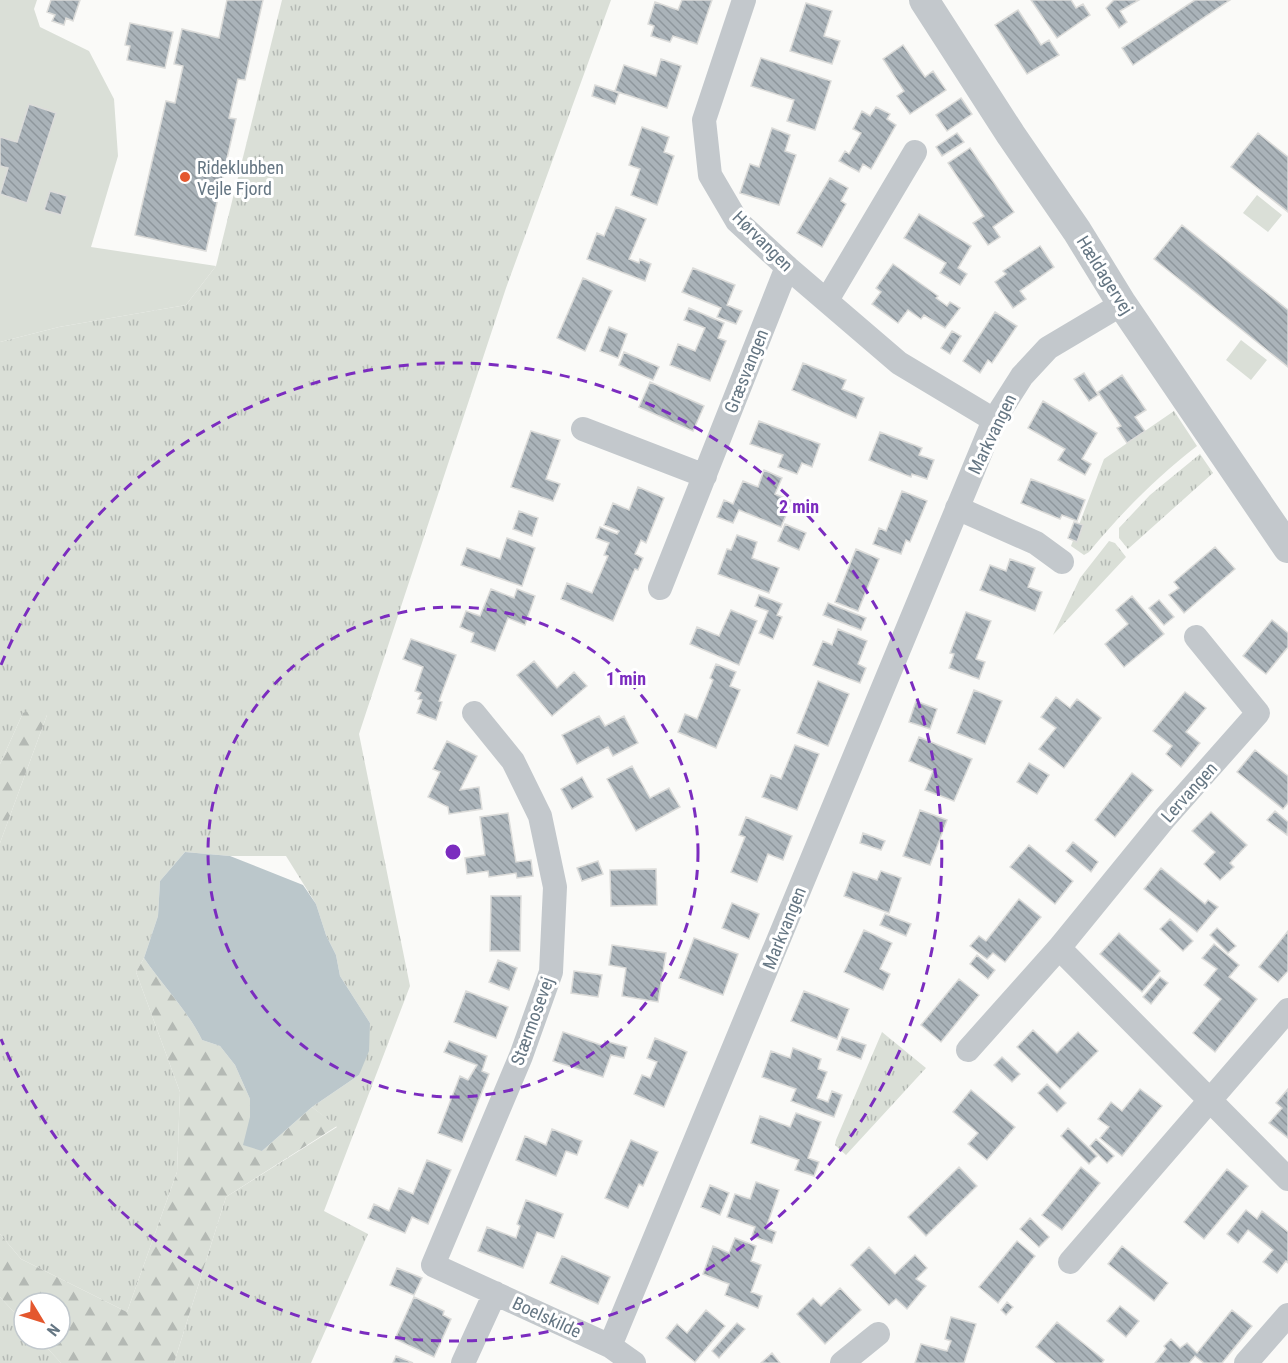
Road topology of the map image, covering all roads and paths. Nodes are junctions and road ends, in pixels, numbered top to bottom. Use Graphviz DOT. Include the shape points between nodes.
graph roads {
  1 [pos="744,0"];
  2 [pos="924,0"];
  3 [pos="915,152"];
  4 [pos="787,267"];
  5 [pos="827,300"];
  6 [pos="1122,304"];
  7 [pos="994,420"];
  8 [pos="583,429"];
  9 [pos="705,476"];
  10 [pos="957,508"];
  11 [pos="1288,548"];
  12 [pos="1062,562"];
  13 [pos="660,588"];
  14 [pos="1196,637"];
  15 [pos="474,712"];
  16 [pos="1059,948"];
  17 [pos="1288,1010"];
  18 [pos="968,1050"];
  19 [pos="1210,1100"];
  20 [pos="1288,1179"];
  21 [pos="1070,1262"];
  22 [pos="495,1293"];
  23 [pos="1288,1315"];
  24 [pos="878,1334"];
  25 [pos="610,1346"];
  26 [pos="463,1363"];
  27 [pos="634,1363"];
  28 [pos="842,1363"];
  29 [pos="1246,1363"];
  1 -- 4 [label="street, Hørvangen" via="704,120 711,175 737,221"];
  2 -- 6 [label="street, Hældagervej"];
  3 -- 5 [label="street"];
  4 -- 5 [label="street, Hørvangen"];
  4 -- 9 [label="street, Græsvangen"];
  5 -- 7 [label="street, Hørvangen" via="899,363"];
  6 -- 7 [label="street, Markvangen" via="1048,348 1023,375"];
  6 -- 11 [label="street, Hældagervej"];
  7 -- 10 [label="street, Markvangen"];
  8 -- 9 [label="street"];
  9 -- 13 [label="street, Græsvangen"];
  10 -- 12 [label="street" via="1036,543"];
  10 -- 25 [label="street, Markvangen"];
  14 -- 16 [label="street, Lervangen" via="1258,713 1119,872"];
  15 -- 22 [label="street, Stærmosevej" via="513,761 540,816 555,887 551,972 521,1056 433,1265"];
  16 -- 18 [label="street, Lervangen"];
  16 -- 19 [label="street"];
  17 -- 19 [label="street"];
  19 -- 20 [label="street"];
  19 -- 21 [label="street"];
  22 -- 25 [label="street, Boelskilde"];
  22 -- 26 [label="street, Boelskilde"];
  23 -- 29 [label="street"];
  24 -- 28 [label="street"];
  25 -- 27 [label="street, Boelskilde"];
}
